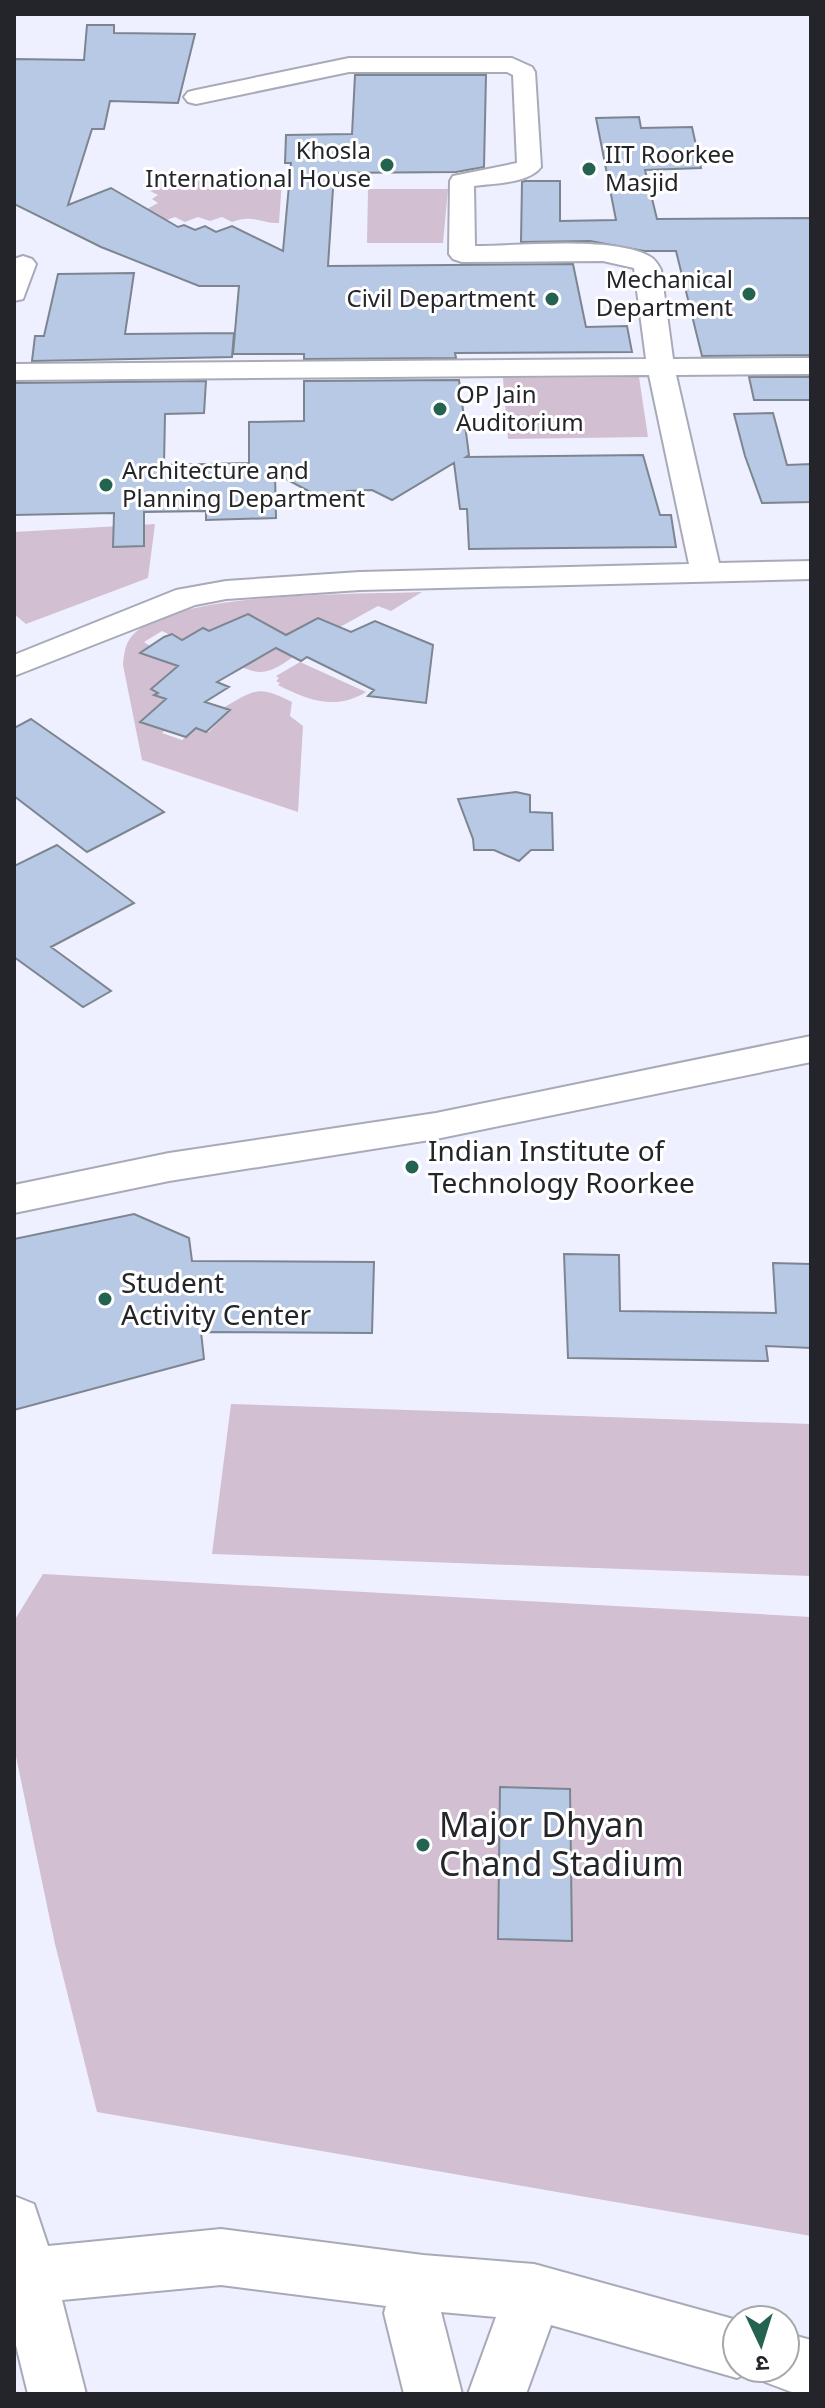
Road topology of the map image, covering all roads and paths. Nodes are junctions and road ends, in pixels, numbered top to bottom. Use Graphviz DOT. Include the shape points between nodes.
graph roads {
  1 [pos="196,97"];
  2 [pos="23,264"];
  3 [pos="14,293"];
  4 [pos="811,366"];
  5 [pos="661,368"];
  6 [pos="14,372"];
  7 [pos="811,570"];
  8 [pos="706,573"];
  9 [pos="14,635"];
  10 [pos="28,660"];
  11 [pos="811,1049"];
  12 [pos="14,1199"];
  13 [pos="14,2223"];
  14 [pos="27,2276"];
  15 [pos="423,2283"];
  16 [pos="534,2292"];
  17 [pos="721,2345"];
  18 [pos="57,2394"];
  19 [pos="433,2394"];
  20 [pos="497,2394"];
  1 -- 5 [label="street" via="349,65 512,65 524,72 529,167 462,181 462,254 603,253 644,263"];
  2 -- 3 [label="street"];
  4 -- 5 [label="street"];
  5 -- 6 [label="street"];
  5 -- 8 [label="street"];
  7 -- 8 [label="street"];
  8 -- 10 [label="street" via="360,581 215,591 187,597"];
  9 -- 10 [label="street"];
  11 -- 12 [label="street" via="436,1126 169,1167"];
  13 -- 14 [label="street"];
  14 -- 15 [label="street" via="221,2257"];
  14 -- 18 [label="street"];
  15 -- 16 [label="street"];
  15 -- 19 [label="street" via="412,2313"];
  16 -- 17 [label="street"];
  16 -- 20 [label="street"];
}
